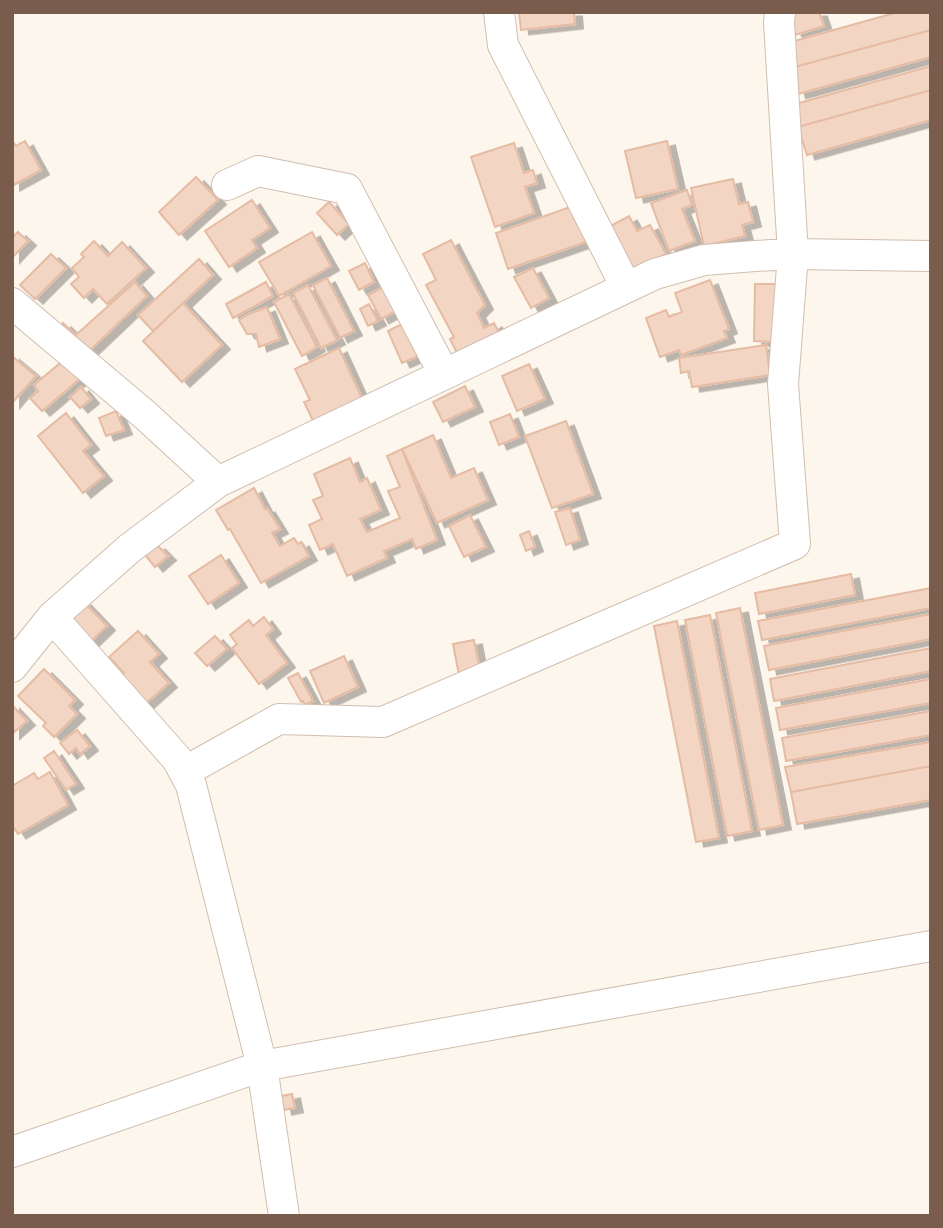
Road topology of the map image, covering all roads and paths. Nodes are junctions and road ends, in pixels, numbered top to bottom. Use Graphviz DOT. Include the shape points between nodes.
graph roads {
  1 [pos="499,12"];
  2 [pos="780,12"];
  3 [pos="227,185"];
  4 [pos="793,254"];
  5 [pos="931,256"];
  6 [pos="626,287"];
  7 [pos="12,303"];
  8 [pos="444,374"];
  9 [pos="218,482"];
  10 [pos="52,617"];
  11 [pos="12,667"];
  12 [pos="184,772"];
  13 [pos="931,946"];
  14 [pos="262,1066"];
  15 [pos="12,1152"];
  16 [pos="284,1216"];
  1 -- 6 [label="street" via="503,46"];
  2 -- 4 [label="street"];
  3 -- 8 [label="street" via="258,171 347,189"];
  4 -- 5 [label="street"];
  4 -- 6 [label="street" via="704,261"];
  4 -- 12 [label="street" via="783,384 795,544 383,722 279,719"];
  6 -- 8 [label="street"];
  7 -- 9 [label="street"];
  8 -- 9 [label="street"];
  9 -- 10 [label="street" via="130,548"];
  10 -- 11 [label="street"];
  10 -- 12 [label="street"];
  12 -- 14 [label="street"];
  13 -- 14 [label="street"];
  14 -- 15 [label="street"];
  14 -- 16 [label="street"];
}
